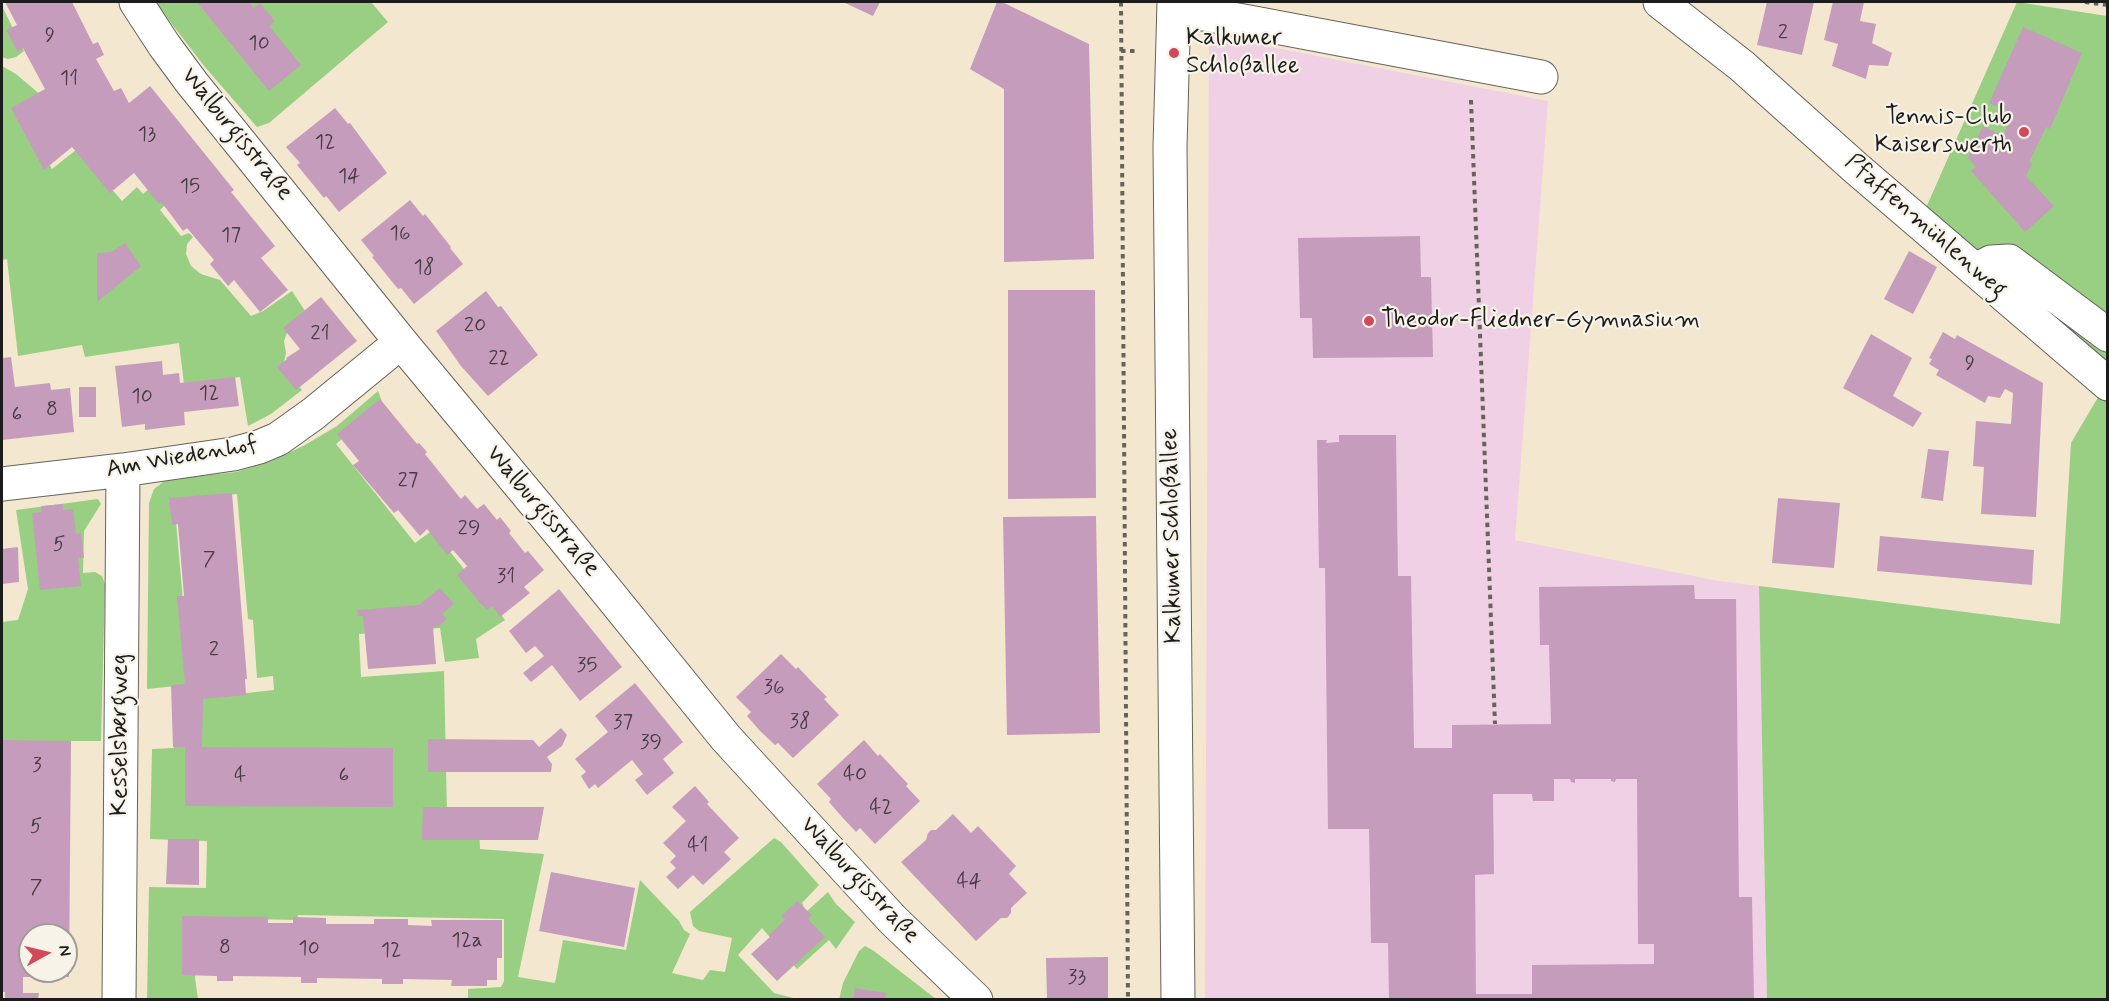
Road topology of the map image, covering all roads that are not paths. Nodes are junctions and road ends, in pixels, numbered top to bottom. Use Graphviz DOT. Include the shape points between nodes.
graph roads {
  1 [pos="136,2"];
  2 [pos="1660,2"];
  3 [pos="1175,8"];
  4 [pos="1540,77"];
  5 [pos="1976,270"];
  6 [pos="2108,335"];
  7 [pos="401,342"];
  8 [pos="2108,384"];
  9 [pos="123,470"];
  10 [pos="2,484"];
  11 [pos="119,999"];
  12 [pos="976,999"];
  13 [pos="1178,999"];
  1 -- 7 [label="street, Walburgisstraße" via="192,83"];
  2 -- 5 [label="street, Pfaffenmühlenweg" via="1742,66"];
  3 -- 4 [label="street"];
  3 -- 13 [label="street, Kalkumer Schloßallee" via="1170,147"];
  5 -- 6 [label="street" via="1991,262 2009,261"];
  5 -- 8 [label="street, Pfaffenmühlenweg"];
  7 -- 9 [label="street, Am Wiedenhof" via="313,414 259,447"];
  7 -- 12 [label="street, Walburgisstraße" via="726,738 892,919"];
  9 -- 10 [label="street, Am Wiedenhof"];
  9 -- 11 [label="street, Kesselsbergweg"];
}
